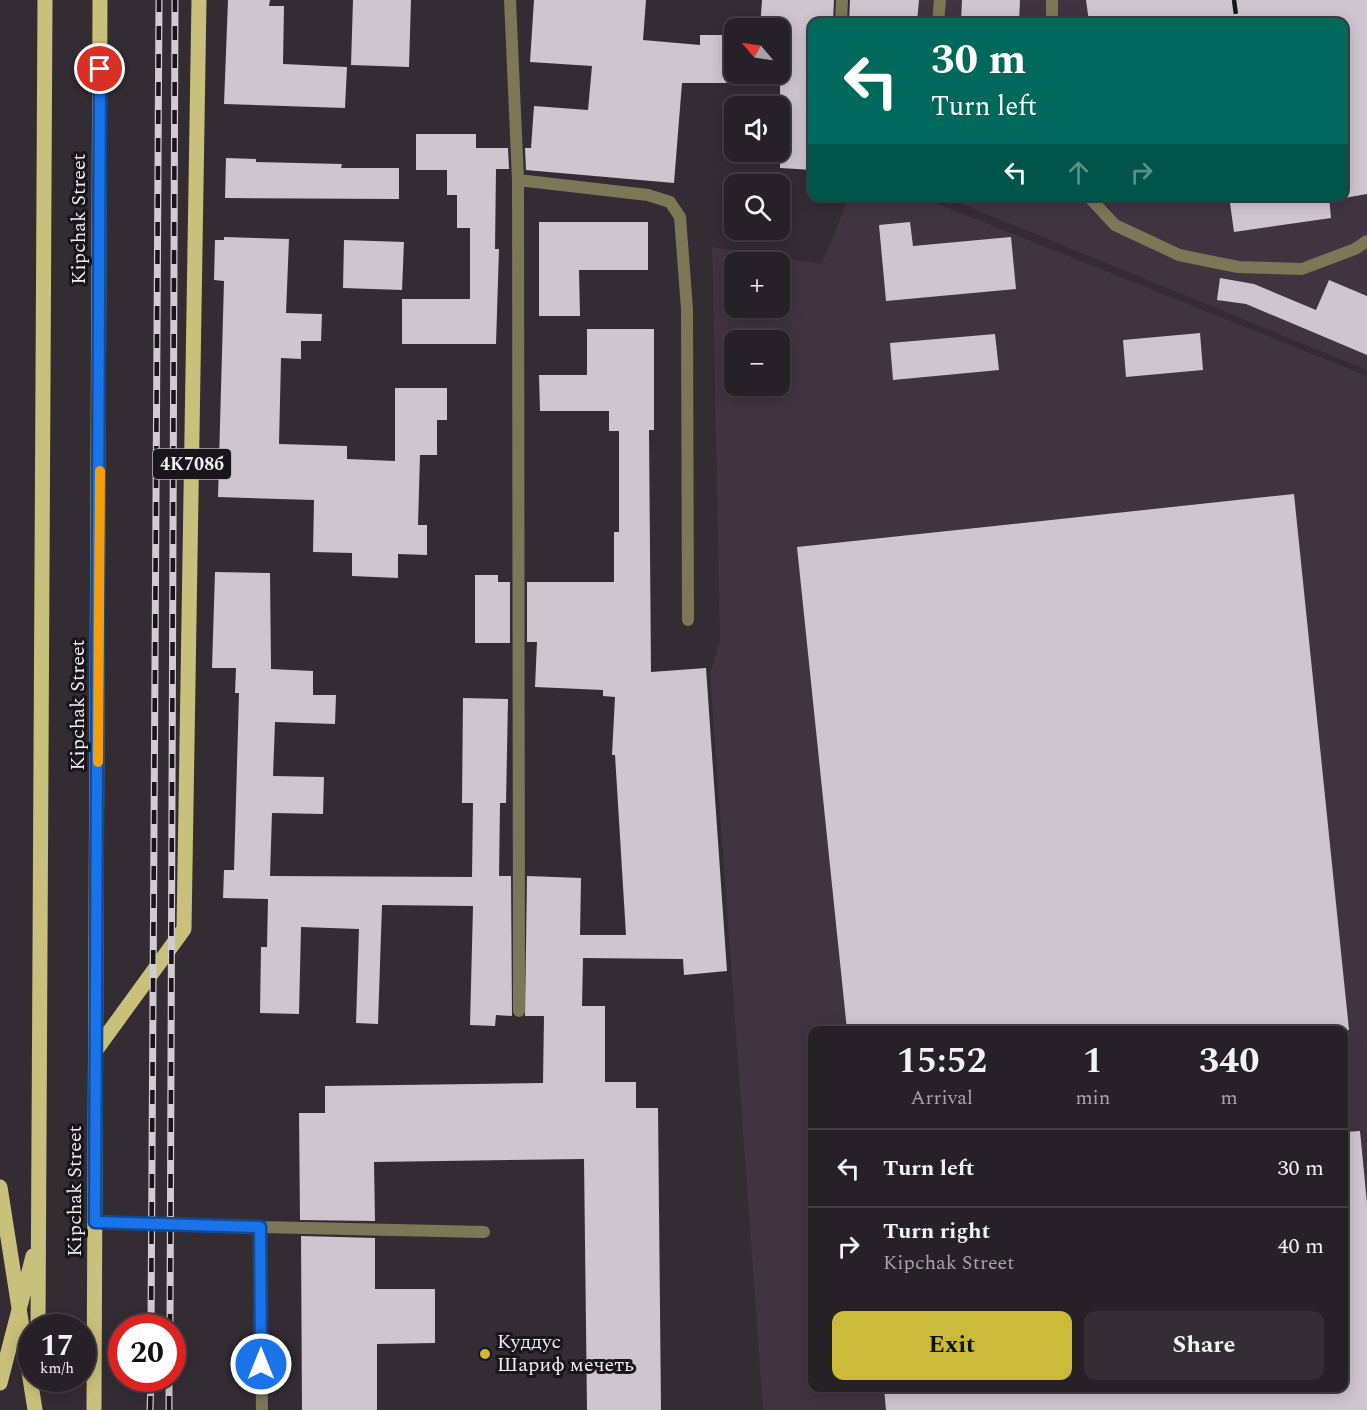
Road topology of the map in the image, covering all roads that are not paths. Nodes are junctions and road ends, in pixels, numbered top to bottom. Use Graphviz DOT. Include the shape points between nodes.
graph roads {
  1 [pos="45,0"];
  2 [pos="100,0"];
  3 [pos="199,0"];
  4 [pos="510,0"];
  5 [pos="842,0"];
  6 [pos="940,0"];
  7 [pos="1052,0"];
  8 [pos="841,18"];
  9 [pos="938,18"];
  10 [pos="1052,18"];
  11 [pos="518,180"];
  12 [pos="1093,201"];
  13 [pos="1367,241"];
  14 [pos="688,620"];
  15 [pos="519,1011"];
  16 [pos="96,1050"];
  17 [pos="0,1188"];
  18 [pos="95,1222"];
  19 [pos="39,1226"];
  20 [pos="260,1227"];
  21 [pos="484,1232"];
  22 [pos="20,1314"];
  23 [pos="38,1314"];
  24 [pos="18,1321"];
  25 [pos="0,1383"];
  26 [pos="33,1392"];
  27 [pos="37,1392"];
  28 [pos="36,1410"];
  29 [pos="94,1410"];
  30 [pos="262,1410"];
  1 -- 19 [label="main road, Kipchak Street"];
  2 -- 16 [label="main road, Kipchak Street"];
  3 -- 16 [label="main road, 4К708б" via="184,929"];
  4 -- 11 [label="lane"];
  5 -- 8 [label="lane"];
  6 -- 9 [label="lane"];
  7 -- 10 [label="lane"];
  11 -- 14 [label="lane" via="648,195 670,202 680,217 687,309"];
  11 -- 15 [label="lane"];
  12 -- 13 [label="lane" via="1115,225 1179,255 1238,267 1302,269"];
  16 -- 18 [label="main road, Kipchak Street"];
  17 -- 22 [label="main road"];
  18 -- 20 [label="lane"];
  18 -- 29 [label="main road, Kipchak Street"];
  19 -- 22 [label="main road"];
  19 -- 23 [label="main road, Kipchak Street"];
  20 -- 21 [label="lane"];
  20 -- 30 [label="lane"];
  24 -- 25 [label="main road"];
  26 -- 28 [label="main road"];
  27 -- 28 [label="main road"];
}
